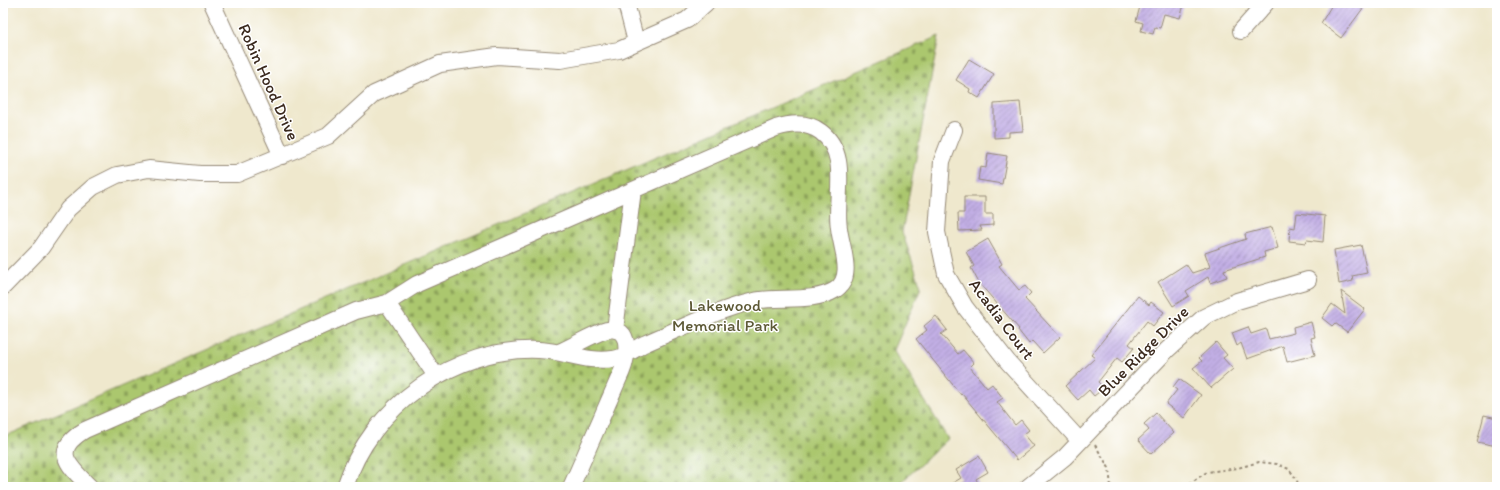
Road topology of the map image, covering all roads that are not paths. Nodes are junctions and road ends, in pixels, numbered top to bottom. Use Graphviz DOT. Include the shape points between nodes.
graph roads {
  1 [pos="212,3"];
  2 [pos="626,3"];
  3 [pos="706,3"];
  4 [pos="1266,3"];
  5 [pos="1241,31"];
  6 [pos="636,42"];
  7 [pos="954,130"];
  8 [pos="282,156"];
  9 [pos="633,190"];
  10 [pos="1308,280"];
  11 [pos="3,287"];
  12 [pos="387,303"];
  13 [pos="615,330"];
  14 [pos="560,352"];
  15 [pos="627,353"];
  16 [pos="436,376"];
  17 [pos="1084,438"];
  18 [pos="90,487"];
  19 [pos="345,487"];
  20 [pos="571,487"];
  21 [pos="1028,487"];
  1 -- 8 [label="street, Robin Hood Drive"];
  2 -- 6 [label="street"];
  3 -- 6 [label="street" via="687,20"];
  4 -- 5 [label="street"];
  6 -- 8 [label="street" via="619,50 560,60 497,56 440,64 374,94 328,136"];
  7 -- 17 [label="street, Acadia Court" via="942,161 937,225 946,274 964,307 1003,356"];
  8 -- 11 [label="street" via="237,174 200,174 149,169 116,175 93,187 68,209 40,248"];
  9 -- 12 [label="street" via="417,284"];
  9 -- 13 [label="street"];
  9 -- 15 [label="street" via="776,128 792,124 808,125 825,135 835,151 839,168 838,218 846,272 841,284 829,293 746,303"];
  10 -- 17 [label="street, Blue Ridge Drive" via="1237,301 1204,317 1167,350"];
  12 -- 16 [label="street"];
  12 -- 18 [label="street" via="356,312 78,434 65,449 66,461"];
  13 -- 14 [label="street" via="601,332"];
  13 -- 15 [label="street" via="625,338"];
  14 -- 15 [label="street" via="599,360 613,360"];
  14 -- 16 [label="street" via="520,350 485,355"];
  15 -- 20 [label="street" via="622,371"];
  16 -- 19 [label="street" via="379,424 356,461"];
  17 -- 21 [label="street, Blue Ridge Drive"];
}
